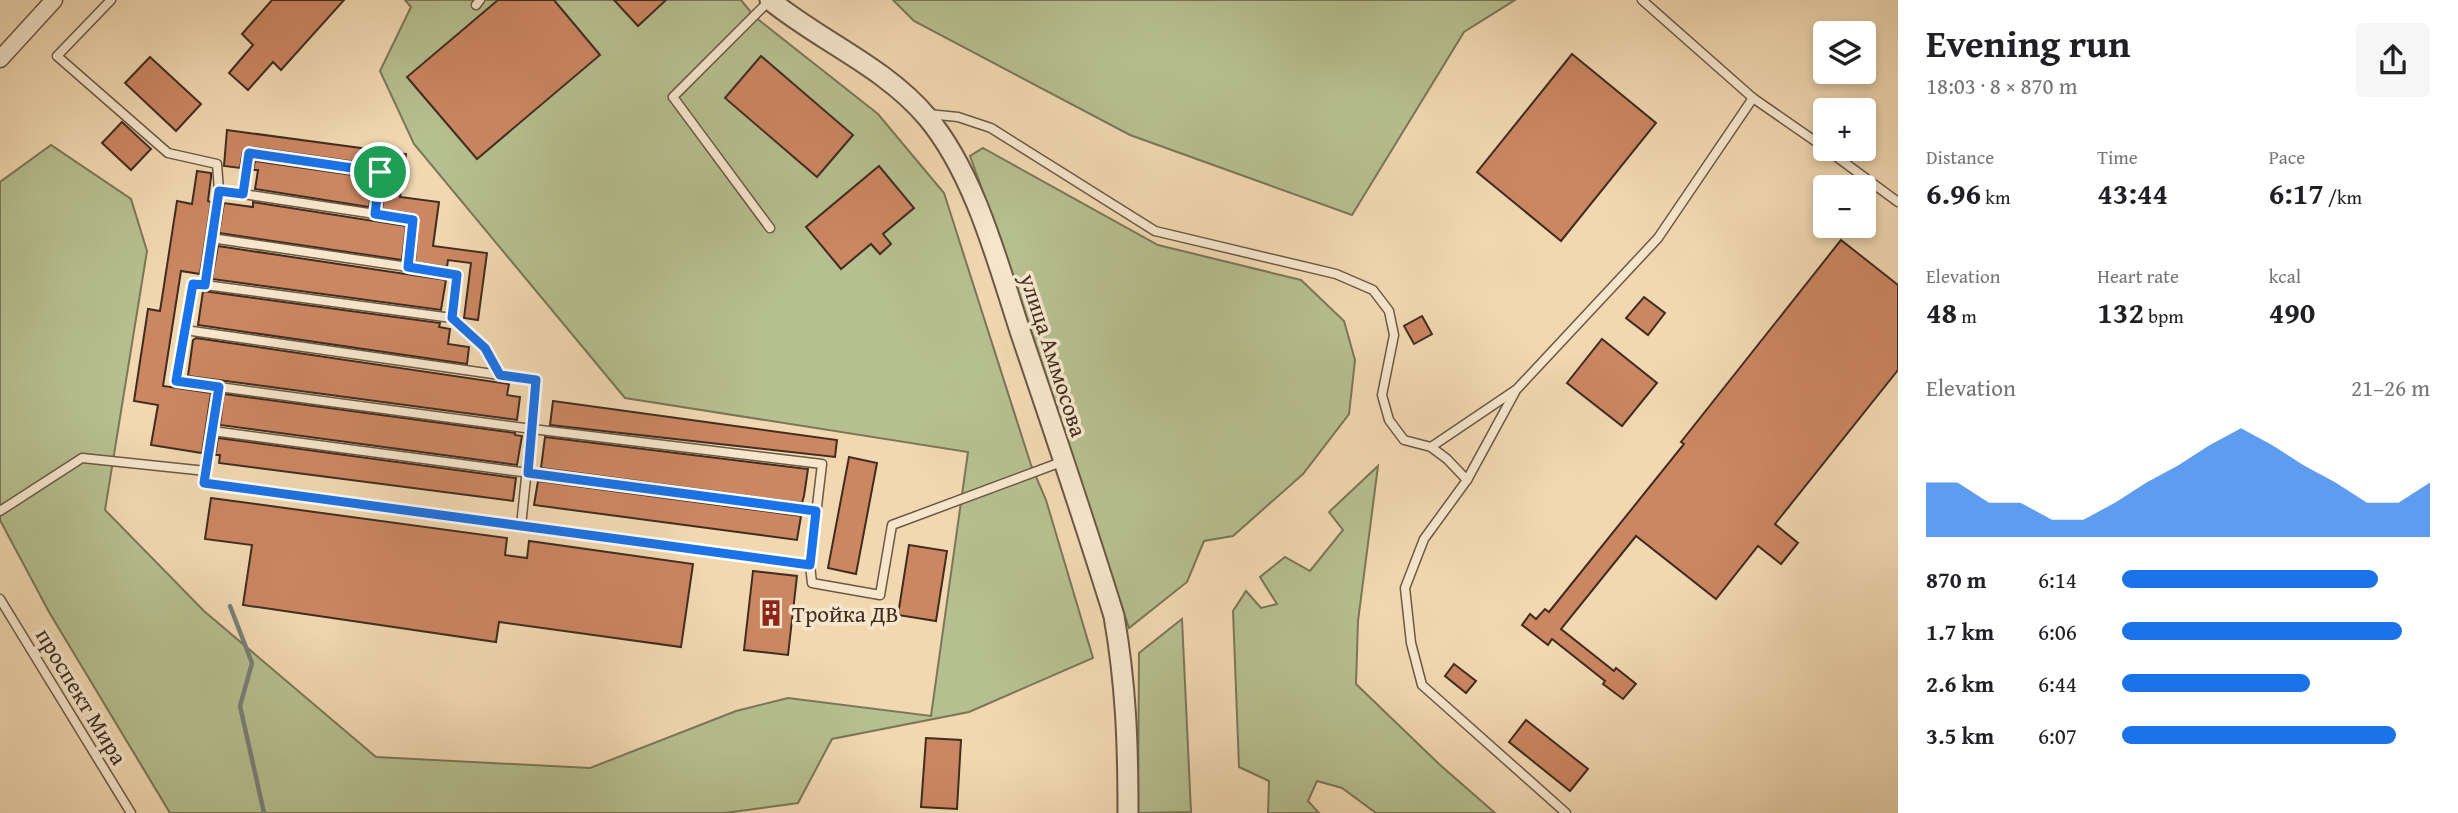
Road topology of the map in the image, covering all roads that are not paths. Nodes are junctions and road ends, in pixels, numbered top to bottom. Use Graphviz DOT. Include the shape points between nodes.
graph roads {
  1 [pos="54,0"];
  2 [pos="111,0"];
  3 [pos="770,0"];
  4 [pos="1642,0"];
  5 [pos="0,59"];
  6 [pos="1753,98"];
  7 [pos="925,114"];
  8 [pos="1813,140"];
  9 [pos="1842,161"];
  10 [pos="219,191"];
  11 [pos="243,194"];
  12 [pos="1898,202"];
  13 [pos="375,214"];
  14 [pos="770,228"];
  15 [pos="211,237"];
  16 [pos="408,267"];
  17 [pos="205,285"];
  18 [pos="452,318"];
  19 [pos="185,330"];
  20 [pos="500,375"];
  21 [pos="219,387"];
  22 [pos="1517,389"];
  23 [pos="532,429"];
  24 [pos="212,432"];
  25 [pos="1431,447"];
  26 [pos="1064,461"];
  27 [pos="206,471"];
  28 [pos="528,473"];
  29 [pos="1467,480"];
  30 [pos="0,511"];
  31 [pos="816,511"];
  32 [pos="521,526"];
  33 [pos="810,565"];
  34 [pos="0,599"];
  35 [pos="131,813"];
  36 [pos="1128,813"];
  37 [pos="1566,813"];
  1 -- 5 [label="street"];
  2 -- 10 [label="lane" via="57,56 168,153 217,164"];
  3 -- 7 [label="street, улица Аммосова" via="902,91"];
  3 -- 14 [label="lane" via="673,97"];
  4 -- 6 [label="lane"];
  6 -- 8 [label="lane"];
  6 -- 22 [label="lane" via="1658,238"];
  7 -- 25 [label="lane" via="957,117 991,128 1155,232 1336,274 1373,290 1389,311 1394,335 1382,395 1389,420 1404,440"];
  7 -- 26 [label="street, улица Аммосова" via="949,147 989,236"];
  9 -- 12 [label="lane"];
  10 -- 11 [label="lane"];
  10 -- 15 [label="lane"];
  11 -- 13 [label="lane"];
  11 -- 13 [label="lane" via="249,153 367,170 380,172"];
  13 -- 16 [label="lane" via="413,220"];
  15 -- 16 [label="lane"];
  15 -- 17 [label="lane"];
  16 -- 18 [label="lane" via="457,275"];
  17 -- 18 [label="lane"];
  17 -- 19 [label="lane" via="193,284"];
  18 -- 20 [label="lane" via="485,348"];
  19 -- 20 [label="lane"];
  19 -- 21 [label="lane" via="176,381"];
  20 -- 23 [label="lane" via="536,380"];
  21 -- 23 [label="lane"];
  21 -- 24 [label="lane"];
  22 -- 25 [label="lane"];
  22 -- 29 [label="lane"];
  23 -- 28 [label="lane"];
  23 -- 31 [label="lane" via="822,464"];
  24 -- 27 [label="lane"];
  24 -- 28 [label="lane"];
  25 -- 29 [label="lane"];
  26 -- 33 [label="lane" via="892,525 880,595 812,583"];
  26 -- 36 [label="street, улица Аммосова" via="1114,616 1124,673"];
  27 -- 30 [label="lane" via="82,458"];
  27 -- 32 [label="lane" via="204,483"];
  28 -- 31 [label="lane"];
  28 -- 32 [label="lane"];
  29 -- 37 [label="lane" via="1424,539 1405,588 1411,643 1422,685"];
  31 -- 33 [label="lane"];
  32 -- 33 [label="lane"];
  34 -- 35 [label="lane, проспект Мира"];
}
